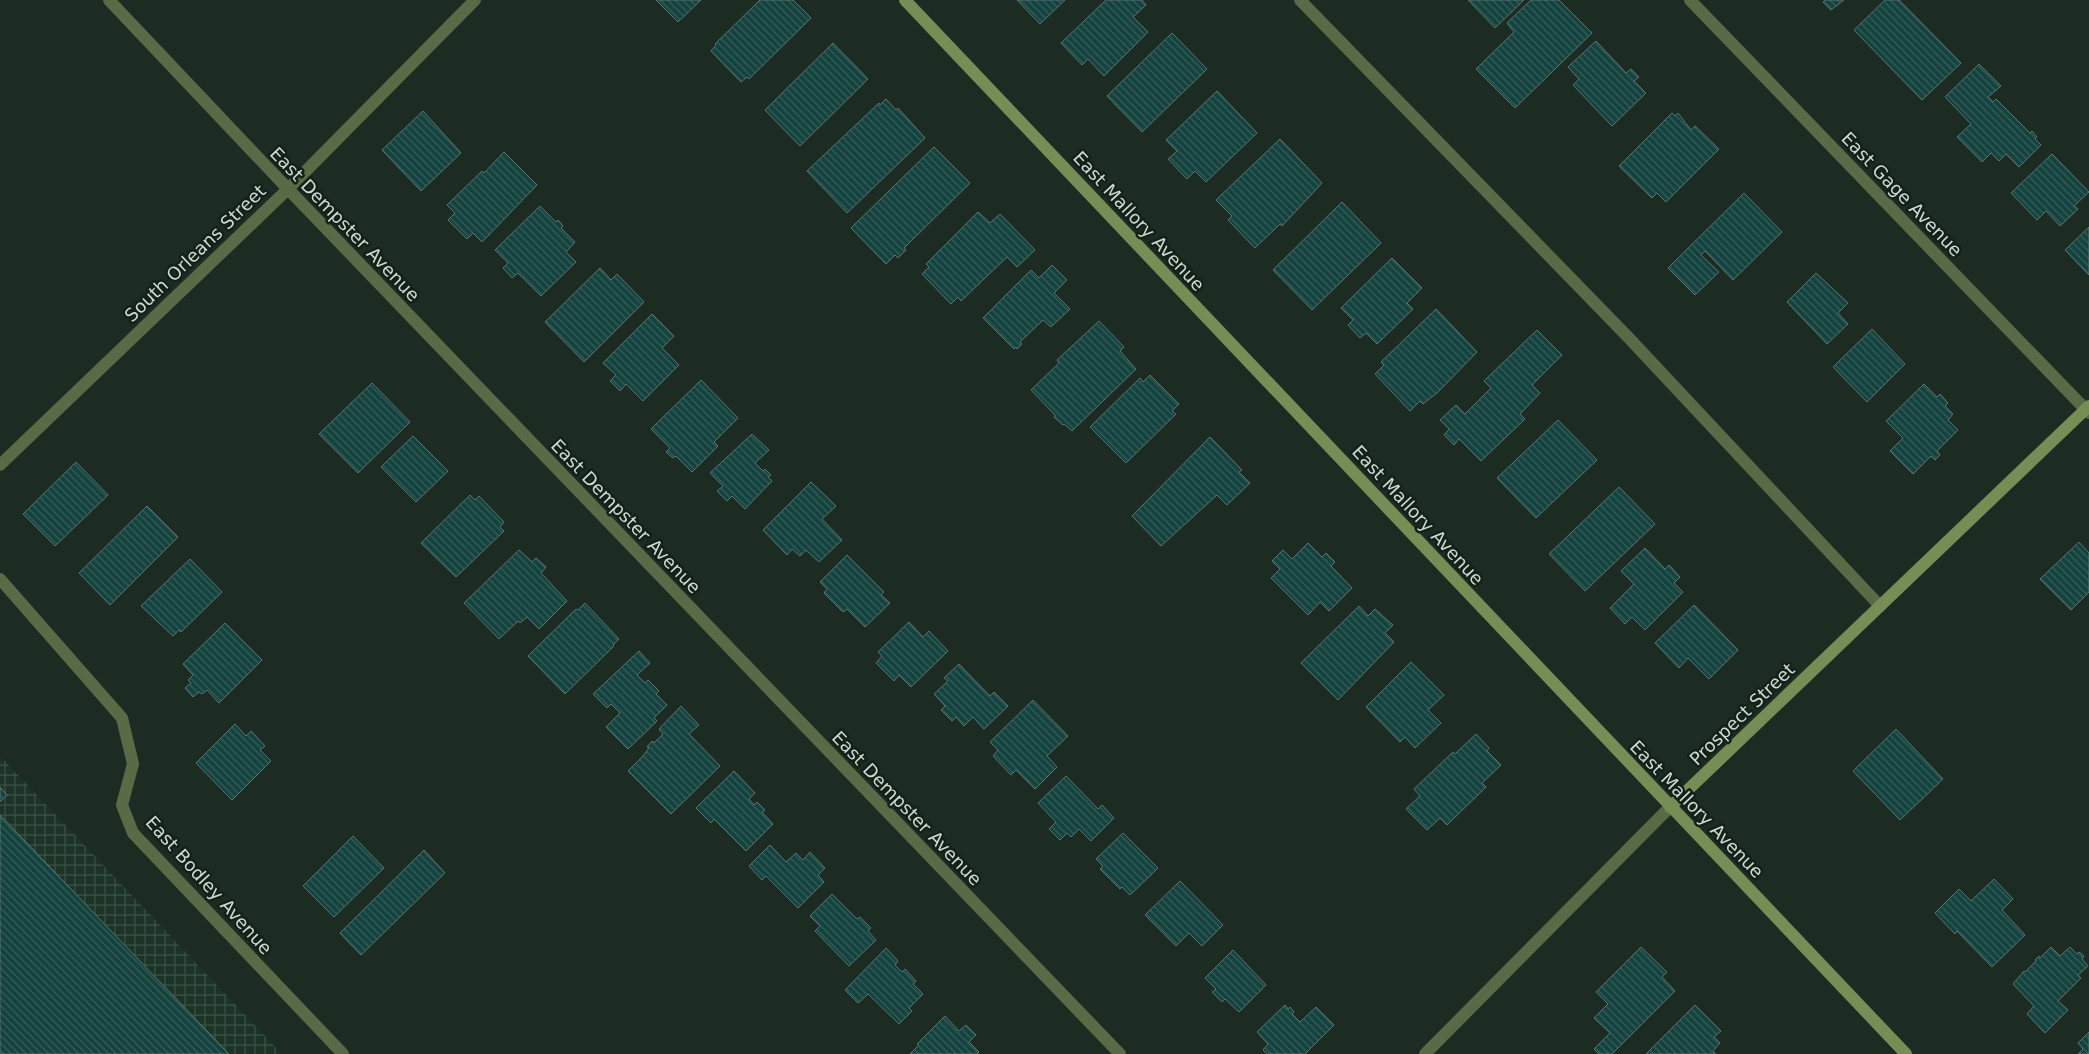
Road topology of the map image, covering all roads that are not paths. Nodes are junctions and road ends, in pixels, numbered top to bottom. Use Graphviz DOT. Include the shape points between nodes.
graph roads {
  1 [pos="109,0"];
  2 [pos="476,0"];
  3 [pos="905,0"];
  4 [pos="1300,0"];
  5 [pos="1690,0"];
  6 [pos="288,189"];
  7 [pos="2088,409"];
  8 [pos="0,465"];
  9 [pos="0,578"];
  10 [pos="1880,606"];
  11 [pos="1670,807"];
  12 [pos="342,1054"];
  13 [pos="1120,1054"];
  14 [pos="1425,1054"];
  15 [pos="1906,1054"];
  1 -- 6 [label="street, East Dempster Avenue"];
  2 -- 6 [label="street, South Orleans Street"];
  3 -- 11 [label="main road, East Mallory Avenue"];
  4 -- 10 [label="street" via="1679,392"];
  5 -- 7 [label="street, East Gage Avenue"];
  6 -- 8 [label="street, South Orleans Street"];
  6 -- 13 [label="street, East Dempster Avenue"];
  7 -- 10 [label="main road, Prospect Street"];
  9 -- 12 [label="street, East Bodley Avenue" via="122,718 133,764 122,805 133,834"];
  10 -- 11 [label="main road, Prospect Street"];
  11 -- 14 [label="street, Prospect Street"];
  11 -- 15 [label="main road, East Mallory Avenue"];
}
